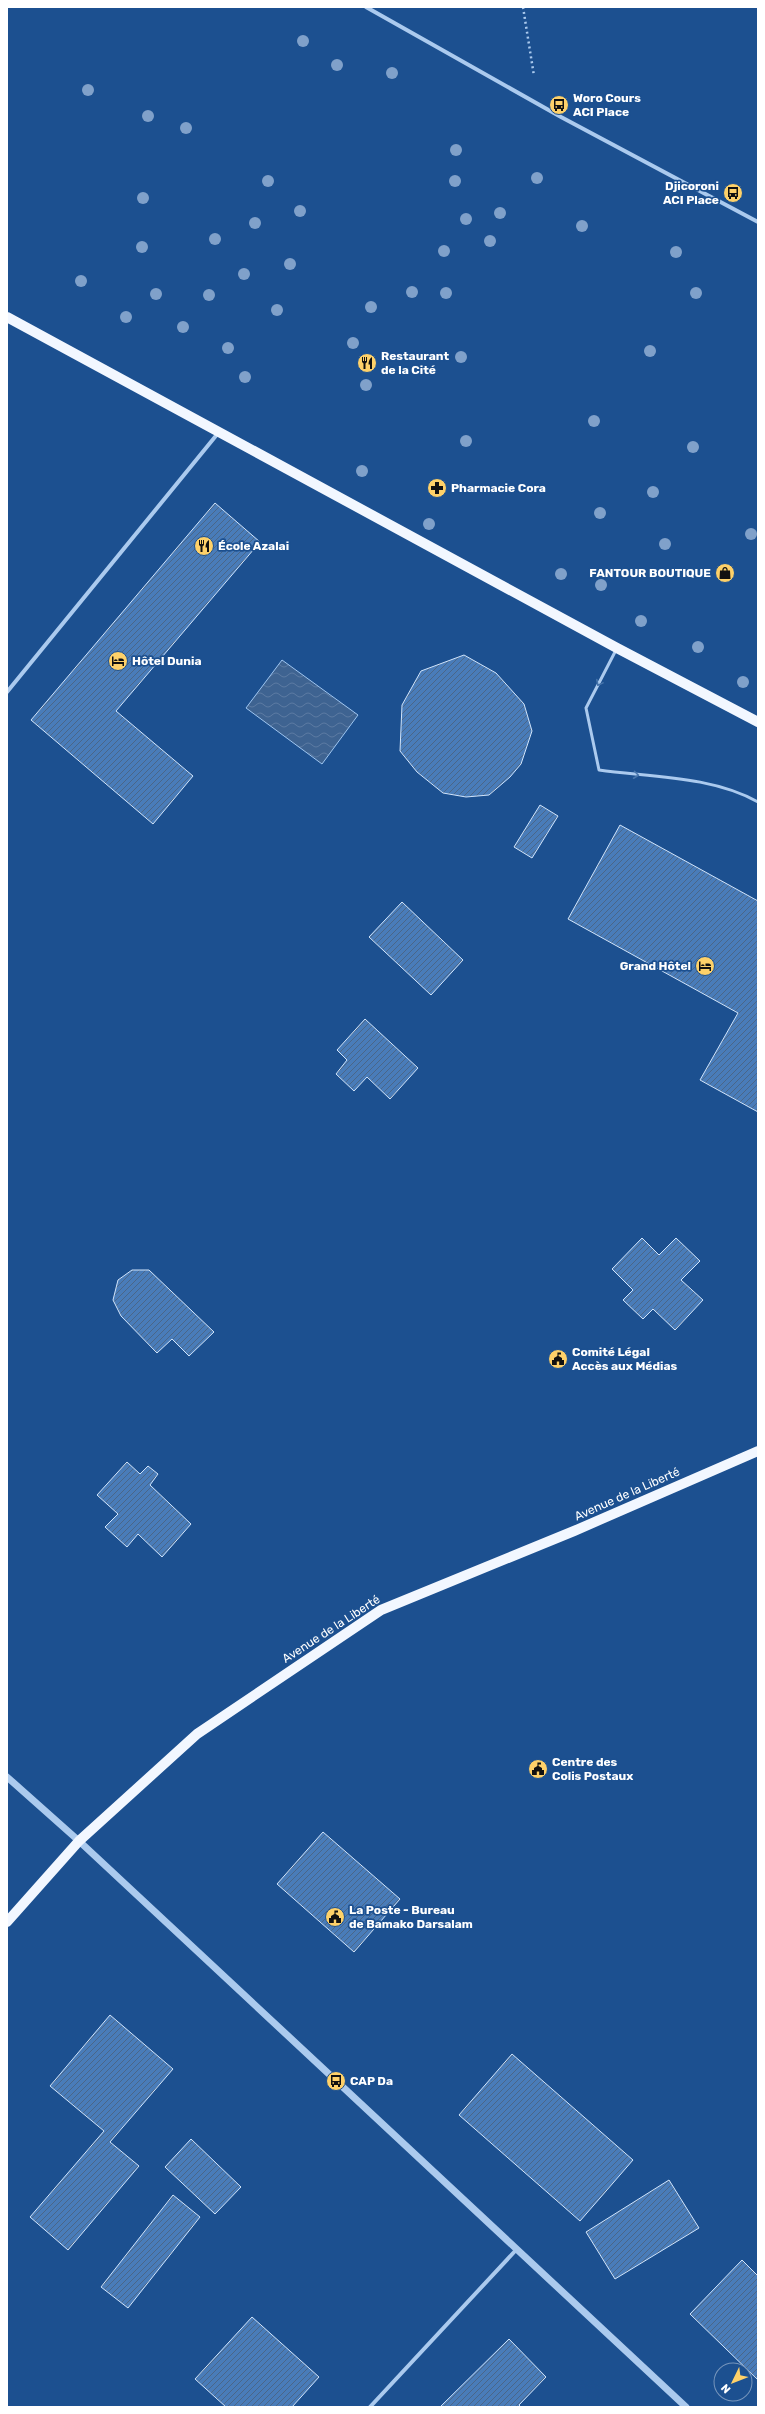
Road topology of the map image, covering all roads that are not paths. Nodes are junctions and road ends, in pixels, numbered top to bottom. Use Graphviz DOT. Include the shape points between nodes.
graph roads {
  1 [pos="366,7"];
  2 [pos="758,222"];
  3 [pos="7,317"];
  4 [pos="219,432"];
  5 [pos="617,648"];
  6 [pos="7,692"];
  7 [pos="758,722"];
  8 [pos="758,802"];
  9 [pos="758,1451"];
  10 [pos="7,1777"];
  11 [pos="79,1842"];
  12 [pos="7,1922"];
  13 [pos="516,2250"];
  14 [pos="370,2407"];
  15 [pos="686,2407"];
  1 -- 2 [label="street" via="539,105"];
  3 -- 4 [label="main road"];
  4 -- 5 [label="main road"];
  4 -- 6 [label="street"];
  5 -- 7 [label="main road"];
  5 -- 8 [label="lane, one-way" via="586,708 598,770 702,783 748,796"];
  9 -- 11 [label="main road, Avenue de la Liberté" via="574,1531 381,1610 197,1734"];
  10 -- 11 [label="street"];
  11 -- 12 [label="main road, Avenue de la Liberté"];
  11 -- 13 [label="street"];
  13 -- 14 [label="street"];
  13 -- 15 [label="street"];
}
